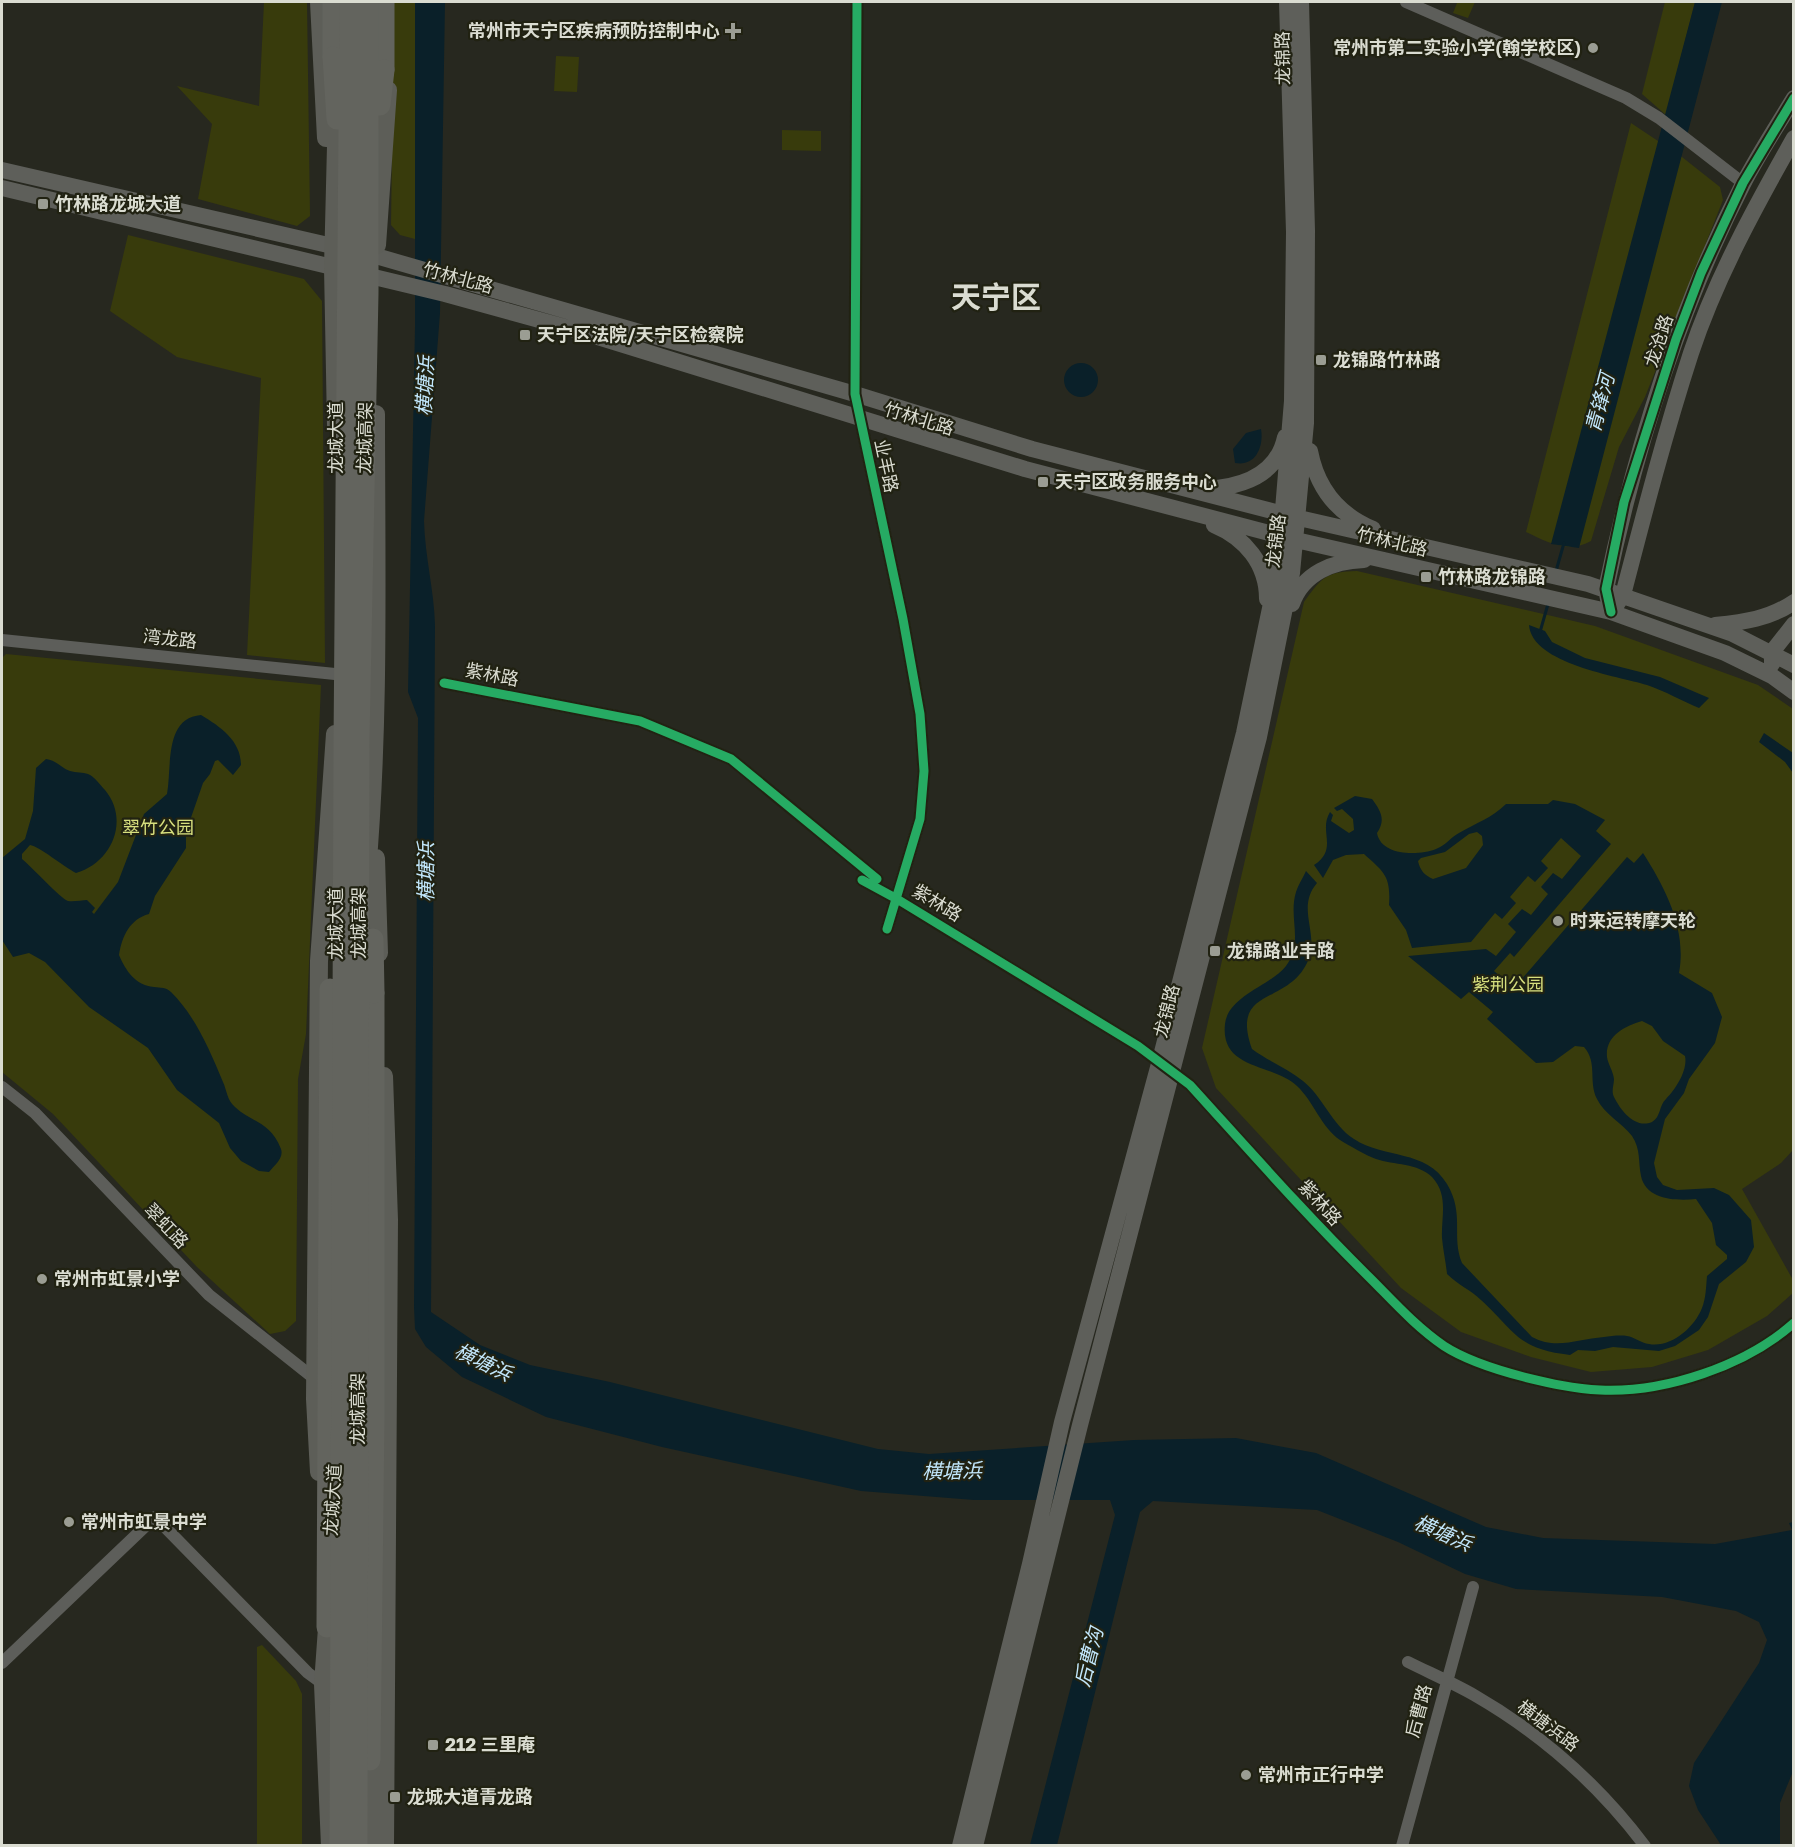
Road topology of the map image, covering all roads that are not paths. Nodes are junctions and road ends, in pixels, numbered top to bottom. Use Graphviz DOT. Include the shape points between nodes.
graph roads {
  1 [pos="319,2"];
  2 [pos="333,2"];
  3 [pos="340,2"];
  4 [pos="350,2"];
  5 [pos="368,2"];
  6 [pos="377,2"];
  7 [pos="384,2"];
  8 [pos="390,2"];
  9 [pos="857,2"];
  10 [pos="1287,2"];
  11 [pos="1301,2"];
  12 [pos="1406,2"];
  13 [pos="1794,98"];
  14 [pos="1794,138"];
  15 [pos="2,170"];
  16 [pos="1743,183"];
  17 [pos="2,188"];
  18 [pos="350,211"];
  19 [pos="368,234"];
  20 [pos="333,248"];
  21 [pos="376,256"];
  22 [pos="333,267"];
  23 [pos="376,277"];
  24 [pos="855,394"];
  25 [pos="1292,401"];
  26 [pos="859,418"];
  27 [pos="1306,423"];
  28 [pos="1182,488"];
  29 [pos="1178,509"];
  30 [pos="1282,514"];
  31 [pos="1299,518"];
  32 [pos="1288,538"];
  33 [pos="1414,544"];
  34 [pos="1383,560"];
  35 [pos="1606,589"];
  36 [pos="1623,595"];
  37 [pos="1794,602"];
  38 [pos="1611,612"];
  39 [pos="1794,624"];
  40 [pos="1710,626"];
  41 [pos="1273,634"];
  42 [pos="2,640"];
  43 [pos="1772,652"];
  44 [pos="1794,666"];
  45 [pos="335,674"];
  46 [pos="1772,676"];
  47 [pos="444,683"];
  48 [pos="1794,692"];
  49 [pos="346,740"];
  50 [pos="374,796"];
  51 [pos="877,879"];
  52 [pos="861,880"];
  53 [pos="897,899"];
  54 [pos="887,929"];
  55 [pos="1166,1065"];
  56 [pos="2,1087"];
  57 [pos="1794,1323"];
  58 [pos="315,1379"];
  59 [pos="1473,1587"];
  60 [pos="327,1627"];
  61 [pos="1408,1662"];
  62 [pos="2,1663"];
  63 [pos="1446,1681"];
  64 [pos="324,1684"];
  65 [pos="370,1760"];
  66 [pos="330,1845"];
  67 [pos="340,1845"];
  68 [pos="357,1845"];
  69 [pos="372,1845"];
  70 [pos="384,1845"];
  71 [pos="960,1845"];
  72 [pos="975,1845"];
  73 [pos="1402,1845"];
  74 [pos="1645,1845"];
  1 -- 20 [label="main road"];
  2 -- 18 [label="highway, bridge" via="338,137"];
  3 -- 20 [label="main road, 龙城大道"];
  4 -- 18 [label="highway, 龙城高架, bridge"];
  5 -- 19 [label="highway, 龙城高架, bridge"];
  6 -- 21 [label="main road, 龙城大道"];
  7 -- 19 [label="highway, bridge" via="384,70"];
  8 -- 21 [label="main road" via="390,69"];
  9 -- 24 [label="street, 业丰路"];
  10 -- 25 [label="main road, 龙锦路" via="1294,232"];
  11 -- 27 [label="main road, 龙锦路" via="1307,231"];
  12 -- 16 [label="street" via="1626,98 1659,118"];
  13 -- 16 [label="main road, 龙沧路"];
  14 -- 36 [label="main road, 龙沧路" via="1723,276 1692,351"];
  15 -- 20 [label="main road, 竹林北路"];
  16 -- 35 [label="main road, 龙沧路" via="1701,273 1676,339 1624,502"];
  17 -- 22 [label="main road, 竹林北路"];
  18 -- 49 [label="highway, 龙城高架, bridge"];
  19 -- 49 [label="highway, 龙城高架, bridge"];
  20 -- 21 [label="main road, 竹林北路"];
  20 -- 22 [label="main road, 龙城大道"];
  21 -- 23 [label="main road, 龙城大道"];
  21 -- 24 [label="main road, 竹林北路"];
  22 -- 23 [label="main road, 竹林北路"];
  22 -- 45 [label="main road, 龙城大道"];
  23 -- 26 [label="main road, 竹林北路" via="572,329"];
  23 -- 50 [label="main road, 龙城大道"];
  24 -- 26 [label="street, 业丰路"];
  24 -- 28 [label="main road, 竹林北路" via="1032,449"];
  25 -- 28 [label="main road" via="1283,446 1272,464 1254,480 1231,488"];
  25 -- 30 [label="main road, 龙锦路"];
  26 -- 29 [label="main road, 竹林北路" via="1025,469"];
  26 -- 53 [label="street, 业丰路" via="920,714 924,771 920,819"];
  27 -- 31 [label="main road, 龙锦路"];
  27 -- 33 [label="main road" via="1315,475 1333,502 1363,525"];
  28 -- 30 [label="main road, 竹林北路"];
  29 -- 32 [label="main road, 竹林北路"];
  29 -- 41 [label="main road" via="1227,530 1249,549 1263,568"];
  30 -- 31 [label="main road, 竹林北路"];
  30 -- 32 [label="main road, 龙锦路"];
  31 -- 32 [label="main road, 龙锦路"];
  31 -- 33 [label="main road, 竹林北路"];
  32 -- 34 [label="main road, 竹林北路"];
  32 -- 41 [label="main road, 龙锦路"];
  33 -- 35 [label="main road, 竹林北路"];
  34 -- 38 [label="main road, 竹林北路"];
  34 -- 41 [label="main road" via="1335,564 1310,576"];
  35 -- 36 [label="main road, 竹林北路"];
  35 -- 38 [label="main road, 龙沧路"];
  36 -- 38 [label="main road, 龙沧路"];
  36 -- 40 [label="main road, 竹林北路"];
  37 -- 40 [label="main road" via="1751,622"];
  38 -- 46 [label="main road, 竹林北路" via="1725,653"];
  39 -- 43 [label="main road"];
  40 -- 43 [label="main road, 竹林北路"];
  41 -- 55 [label="main road, 龙锦路" via="1258,736"];
  42 -- 45 [label="street, 湾龙路"];
  43 -- 44 [label="main road, 竹林北路"];
  43 -- 46 [label="main road"];
  44 -- 46 [label="main road"];
  45 -- 49 [label="main road, 龙城大道"];
  46 -- 48 [label="main road, 竹林北路"];
  47 -- 51 [label="street, 紫林路" via="640,721 731,759"];
  49 -- 58 [label="main road" via="319,961"];
  49 -- 60 [label="main road, 龙城大道" via="337,1431"];
  49 -- 60 [label="highway, bridge" via="330,989"];
  49 -- 65 [label="highway, bridge" via="373,900"];
  49 -- 67 [label="highway, 龙城高架, bridge"];
  49 -- 68 [label="highway, 龙城高架, bridge"];
  50 -- 65 [label="main road, 龙城大道" via="365,898"];
  50 -- 70 [label="main road" via="389,1220"];
  52 -- 53 [label="street, 紫林路"];
  53 -- 54 [label="street, 业丰路"];
  53 -- 55 [label="street, 紫林路"];
  55 -- 57 [label="street, 紫林路" via="1190,1085 1408,1317 1445,1346 1497,1370 1601,1390 1651,1386 1716,1370 1748,1355"];
  55 -- 71 [label="main road" via="1062,1422"];
  55 -- 72 [label="main road"];
  56 -- 58 [label="street, 翠虹路" via="35,1113 209,1295"];
  58 -- 60 [label="main road"];
  59 -- 63 [label="street, 后曹路"];
  60 -- 64 [label="main road, 龙城大道"];
  61 -- 63 [label="street, 横塘浜路"];
  62 -- 64 [label="street" via="155,1517 308,1673"];
  63 -- 73 [label="street, 后曹路"];
  63 -- 74 [label="street, 横塘浜路" via="1518,1724 1574,1767"];
  64 -- 66 [label="main road, 龙城大道"];
  65 -- 69 [label="main road, 龙城大道"];
}
